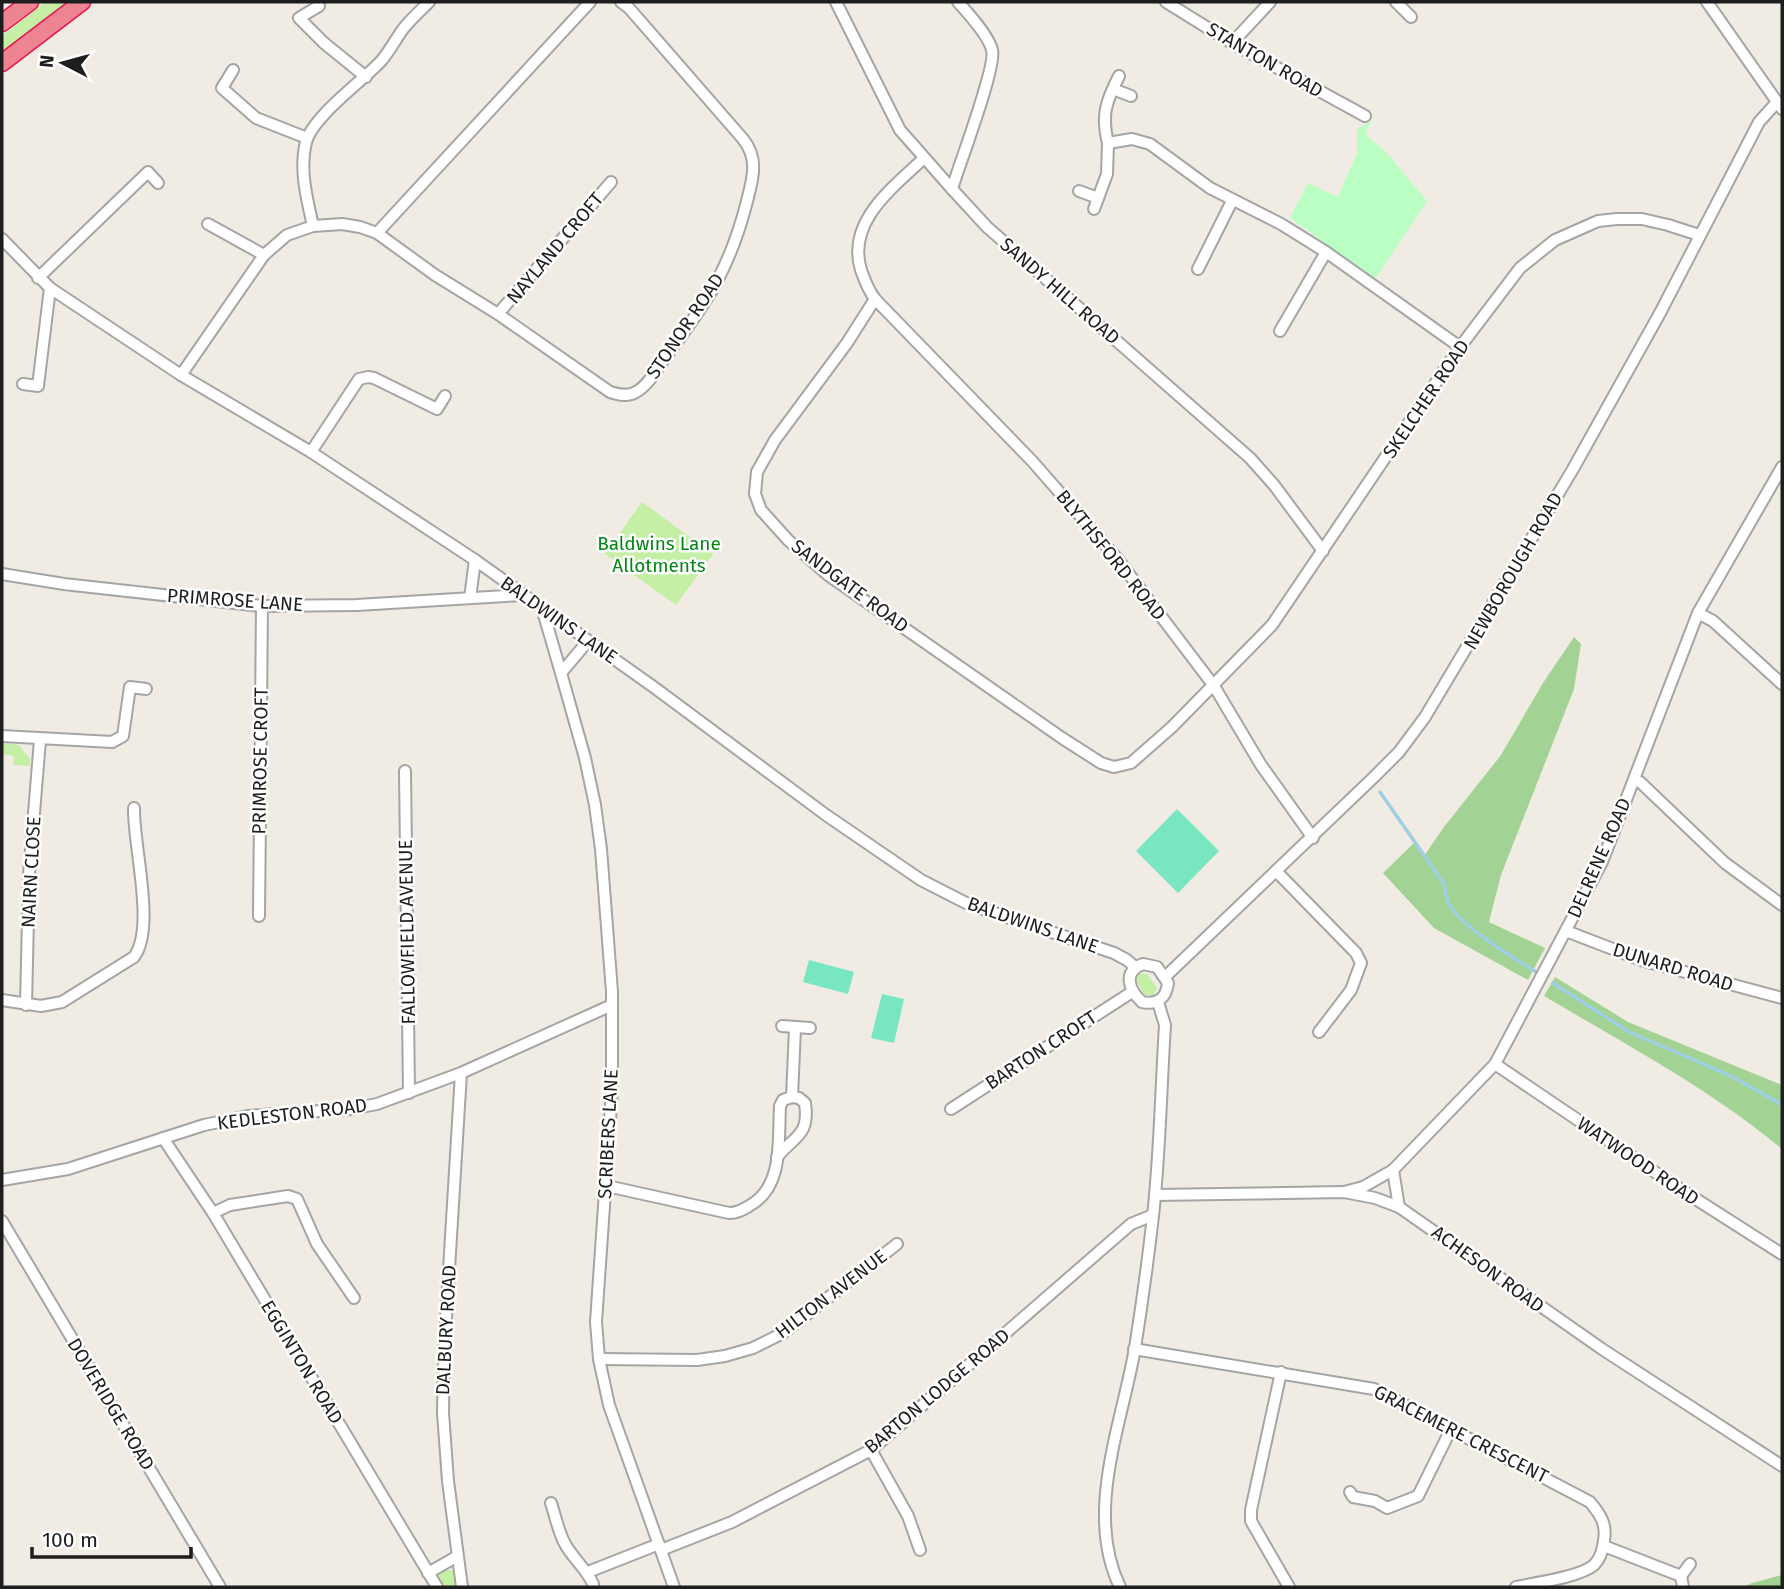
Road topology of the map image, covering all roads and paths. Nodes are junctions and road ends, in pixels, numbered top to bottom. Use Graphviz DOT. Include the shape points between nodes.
graph roads {
  1 [pos="30,2"];
  2 [pos="82,2"];
  3 [pos="427,2"];
  4 [pos="590,2"];
  5 [pos="621,2"];
  6 [pos="835,2"];
  7 [pos="958,2"];
  8 [pos="1166,2"];
  9 [pos="1270,2"];
  10 [pos="1396,2"];
  11 [pos="1707,2"];
  12 [pos="320,6"];
  13 [pos="1410,17"];
  14 [pos="2,23"];
  15 [pos="1232,43"];
  16 [pos="2,63"];
  17 [pos="233,70"];
  18 [pos="1119,76"];
  19 [pos="366,77"];
  20 [pos="210,80"];
  21 [pos="222,88"];
  22 [pos="1113,89"];
  23 [pos="1131,96"];
  24 [pos="1779,106"];
  25 [pos="1365,116"];
  26 [pos="307,138"];
  27 [pos="1108,143"];
  28 [pos="924,158"];
  29 [pos="611,182"];
  30 [pos="158,183"];
  31 [pos="952,189"];
  32 [pos="1079,191"];
  33 [pos="1233,201"];
  34 [pos="208,224"];
  35 [pos="313,226"];
  36 [pos="377,233"];
  37 [pos="1699,235"];
  38 [pos="2,239"];
  39 [pos="1326,252"];
  40 [pos="264,255"];
  41 [pos="1198,269"];
  42 [pos="38,278"];
  43 [pos="50,288"];
  44 [pos="875,299"];
  45 [pos="498,314"];
  46 [pos="1280,331"];
  47 [pos="1460,347"];
  48 [pos="181,375"];
  49 [pos="23,384"];
  50 [pos="445,396"];
  51 [pos="312,452"];
  52 [pos="1782,467"];
  53 [pos="1323,551"];
  54 [pos="475,560"];
  55 [pos="2,574"];
  56 [pos="522,594"];
  57 [pos="470,598"];
  58 [pos="262,606"];
  59 [pos="542,608"];
  60 [pos="1698,613"];
  61 [pos="588,641"];
  62 [pos="561,673"];
  63 [pos="1782,684"];
  64 [pos="1214,685"];
  65 [pos="146,688"];
  66 [pos="2,736"];
  67 [pos="40,740"];
  68 [pos="405,771"];
  69 [pos="1634,780"];
  70 [pos="134,808"];
  71 [pos="1313,838"];
  72 [pos="150,839"];
  73 [pos="136,841"];
  74 [pos="1276,871"];
  75 [pos="1782,905"];
  76 [pos="259,916"];
  77 [pos="1566,931"];
  78 [pos="1135,967"];
  79 [pos="1165,977"];
  80 [pos="1132,992"];
  81 [pos="1782,998"];
  82 [pos="2,1000"];
  83 [pos="1158,1002"];
  84 [pos="26,1004"];
  85 [pos="612,1004"];
  86 [pos="782,1026"];
  87 [pos="795,1028"];
  88 [pos="810,1028"];
  89 [pos="1319,1032"];
  90 [pos="1495,1065"];
  91 [pos="461,1073"];
  92 [pos="409,1093"];
  93 [pos="792,1097"];
  94 [pos="951,1109"];
  95 [pos="163,1138"];
  96 [pos="777,1157"];
  97 [pos="1393,1170"];
  98 [pos="2,1180"];
  99 [pos="607,1186"];
  100 [pos="1344,1192"];
  101 [pos="1155,1195"];
  102 [pos="1399,1207"];
  103 [pos="213,1213"];
  104 [pos="1153,1215"];
  105 [pos="2,1221"];
  106 [pos="897,1244"];
  107 [pos="1782,1254"];
  108 [pos="354,1298"];
  109 [pos="1135,1349"];
  110 [pos="599,1359"];
  111 [pos="1281,1372"];
  112 [pos="1451,1429"];
  113 [pos="871,1450"];
  114 [pos="1782,1466"];
  115 [pos="1350,1492"];
  116 [pos="551,1503"];
  117 [pos="1604,1546"];
  118 [pos="660,1547"];
  119 [pos="920,1550"];
  120 [pos="457,1557"];
  121 [pos="1690,1564"];
  122 [pos="588,1572"];
  123 [pos="428,1573"];
  124 [pos="1682,1582"];
  125 [pos="593,1584"];
  126 [pos="220,1587"];
  127 [pos="437,1587"];
  128 [pos="462,1587"];
  129 [pos="674,1587"];
  130 [pos="1120,1587"];
  131 [pos="1289,1587"];
  132 [pos="1516,1587"];
  1 -- 14 [label="highway"];
  2 -- 16 [label="highway"];
  3 -- 19 [label="street"];
  4 -- 36 [label="street"];
  5 -- 45 [label="street, STONOR ROAD" via="751,149 754,176 737,241 700,311 644,386 629,394 610,392"];
  6 -- 28 [label="street, SANDY HILL ROAD" via="900,130"];
  7 -- 31 [label="street" via="990,43 993,54"];
  8 -- 15 [label="street, STANTON ROAD"];
  9 -- 15 [label="street"];
  10 -- 13 [label="street"];
  11 -- 24 [label="street"];
  12 -- 19 [label="street" via="294,15"];
  15 -- 25 [label="street, STANTON ROAD"];
  17 -- 21 [label="street"];
  18 -- 22 [label="street"];
  19 -- 26 [label="street" via="336,101"];
  20 -- 21 [label="street"];
  21 -- 26 [label="street" via="256,118"];
  22 -- 23 [label="street"];
  22 -- 27 [label="street" via="1103,125"];
  24 -- 37 [label="street, NEWBOROUGH ROAD" via="1759,122"];
  26 -- 35 [label="street" via="304,181"];
  27 -- 32 [label="street" via="1107,174 1096,204"];
  27 -- 33 [label="street" via="1132,139 1150,144"];
  28 -- 31 [label="street, SANDY HILL ROAD"];
  28 -- 44 [label="street" via="878,201 863,229 860,264"];
  29 -- 45 [label="street, NAYLAND CROFT"];
  30 -- 42 [label="street" via="148,172"];
  31 -- 53 [label="street, SANDY HILL ROAD" via="987,227 1250,458"];
  33 -- 39 [label="street"];
  33 -- 41 [label="street"];
  34 -- 40 [label="street"];
  35 -- 36 [label="street, STONOR ROAD" via="342,223"];
  35 -- 40 [label="street, STONOR ROAD" via="286,236"];
  36 -- 45 [label="street, STONOR ROAD"];
  37 -- 47 [label="street, SKELCHER ROAD" via="1655,222 1617,219 1598,221 1555,240 1520,268"];
  37 -- 71 [label="street, NEWBOROUGH ROAD" via="1573,469 1443,691 1399,752"];
  38 -- 42 [label="street, BALDWINS LANE"];
  39 -- 46 [label="street"];
  39 -- 47 [label="street"];
  40 -- 48 [label="street, STONOR ROAD"];
  42 -- 43 [label="street, BALDWINS LANE"];
  43 -- 48 [label="street, BALDWINS LANE"];
  43 -- 49 [label="street" via="38,386"];
  44 -- 64 [label="street, BLYTHSFORD ROAD" via="1033,462 1116,556"];
  44 -- 64 [label="street, SANDGATE ROAD" via="757,472 755,494 771,522 828,575 1101,763 1114,767 1130,763"];
  47 -- 53 [label="street, SKELCHER ROAD"];
  48 -- 51 [label="street, BALDWINS LANE"];
  50 -- 51 [label="street" via="437,409 374,378 359,379"];
  51 -- 54 [label="street, BALDWINS LANE"];
  52 -- 60 [label="street, DELRENE ROAD"];
  53 -- 64 [label="street, SKELCHER ROAD" via="1272,625"];
  54 -- 56 [label="street, BALDWINS LANE"];
  54 -- 57 [label="street"];
  55 -- 58 [label="street, PRIMROSE LANE"];
  56 -- 57 [label="street, PRIMROSE LANE"];
  56 -- 59 [label="street, BALDWINS LANE"];
  57 -- 58 [label="street, PRIMROSE LANE"];
  58 -- 76 [label="street, PRIMROSE CROFT"];
  59 -- 61 [label="street, BALDWINS LANE"];
  59 -- 62 [label="street, SCRIBERS LANE"];
  60 -- 63 [label="street" via="1713,621"];
  60 -- 69 [label="street, DELRENE ROAD"];
  61 -- 62 [label="street"];
  61 -- 78 [label="street, BALDWINS LANE" via="921,880 968,904 1114,953"];
  62 -- 85 [label="street, SCRIBERS LANE" via="595,805"];
  64 -- 71 [label="street, BLYTHSFORD ROAD"];
  65 -- 67 [label="street" via="130,687 123,736 111,742"];
  66 -- 67 [label="street"];
  67 -- 84 [label="street, NAIRN CLOSE" via="29,874"];
  68 -- 92 [label="street, FALLOWFIELD AVENUE"];
  69 -- 75 [label="street" via="1725,863"];
  69 -- 77 [label="street, DELRENE ROAD" via="1602,862"];
  70 -- 73 [label="street"];
  71 -- 74 [label="street, NEWBOROUGH ROAD"];
  72 -- 73 [label="street"];
  73 -- 84 [label="street" via="142,887 139,951 62,1002"];
  74 -- 79 [label="street, NEWBOROUGH ROAD"];
  74 -- 89 [label="street" via="1361,963 1350,990"];
  77 -- 81 [label="street, DUNARD ROAD" via="1644,961"];
  77 -- 90 [label="street, DELRENE ROAD"];
  78 -- 79 [label="street" via="1153,965"];
  78 -- 80 [label="street" via="1129,977"];
  79 -- 83 [label="street" via="1167,990"];
  80 -- 83 [label="street" via="1142,1002"];
  80 -- 94 [label="street, BARTON CROFT"];
  82 -- 84 [label="street"];
  83 -- 101 [label="street" via="1166,1025"];
  85 -- 91 [label="street, KEDLESTON ROAD"];
  85 -- 99 [label="street, SCRIBERS LANE"];
  86 -- 87 [label="street"];
  87 -- 88 [label="street"];
  87 -- 93 [label="street"];
  90 -- 97 [label="street, DELRENE ROAD"];
  90 -- 107 [label="street, WATWOOD ROAD"];
  91 -- 92 [label="street, KEDLESTON ROAD"];
  91 -- 120 [label="street, DALBURY ROAD" via="443,1413"];
  92 -- 95 [label="street, KEDLESTON ROAD" via="351,1110 248,1116"];
  93 -- 96 [label="street" via="780,1106"];
  93 -- 96 [label="street" via="805,1103 804,1129"];
  95 -- 98 [label="street, KEDLESTON ROAD" via="68,1169"];
  95 -- 103 [label="street, EGGINTON ROAD"];
  96 -- 99 [label="street" via="769,1190 736,1213"];
  97 -- 100 [label="street, DELRENE ROAD"];
  97 -- 102 [label="street"];
  99 -- 110 [label="street, SCRIBERS LANE" via="596,1322"];
  100 -- 101 [label="street, ACHESON ROAD"];
  100 -- 102 [label="street, ACHESON ROAD"];
  101 -- 104 [label="street"];
  102 -- 114 [label="street, ACHESON ROAD" via="1602,1349"];
  103 -- 108 [label="street" via="230,1205 288,1196 297,1199 317,1244"];
  103 -- 123 [label="street, EGGINTON ROAD"];
  104 -- 109 [label="street"];
  104 -- 113 [label="street, BARTON LODGE ROAD" via="1131,1224"];
  105 -- 126 [label="street, DOVERIDGE ROAD"];
  106 -- 110 [label="street, HILTON AVENUE" via="761,1345 697,1360"];
  109 -- 111 [label="street, GRACEMERE CRESCENT"];
  109 -- 130 [label="street" via="1105,1505 1107,1550"];
  110 -- 118 [label="street, SCRIBERS LANE" via="609,1405"];
  111 -- 112 [label="street, GRACEMERE CRESCENT" via="1374,1389"];
  111 -- 131 [label="street" via="1251,1521"];
  112 -- 115 [label="street" via="1418,1496 1387,1508"];
  112 -- 117 [label="street, GRACEMERE CRESCENT" via="1590,1502 1604,1522"];
  113 -- 118 [label="street, BARTON LODGE ROAD" via="732,1522"];
  113 -- 119 [label="street" via="908,1516"];
  116 -- 122 [label="street" via="563,1540"];
  117 -- 124 [label="street"];
  117 -- 132 [label="street" via="1590,1568"];
  118 -- 122 [label="street, BARTON LODGE ROAD"];
  118 -- 129 [label="street, SCRIBERS LANE"];
  120 -- 123 [label="street"];
  120 -- 128 [label="street, DALBURY ROAD"];
  121 -- 124 [label="street"];
  122 -- 125 [label="street"];
  123 -- 127 [label="street, EGGINTON ROAD"];
}
